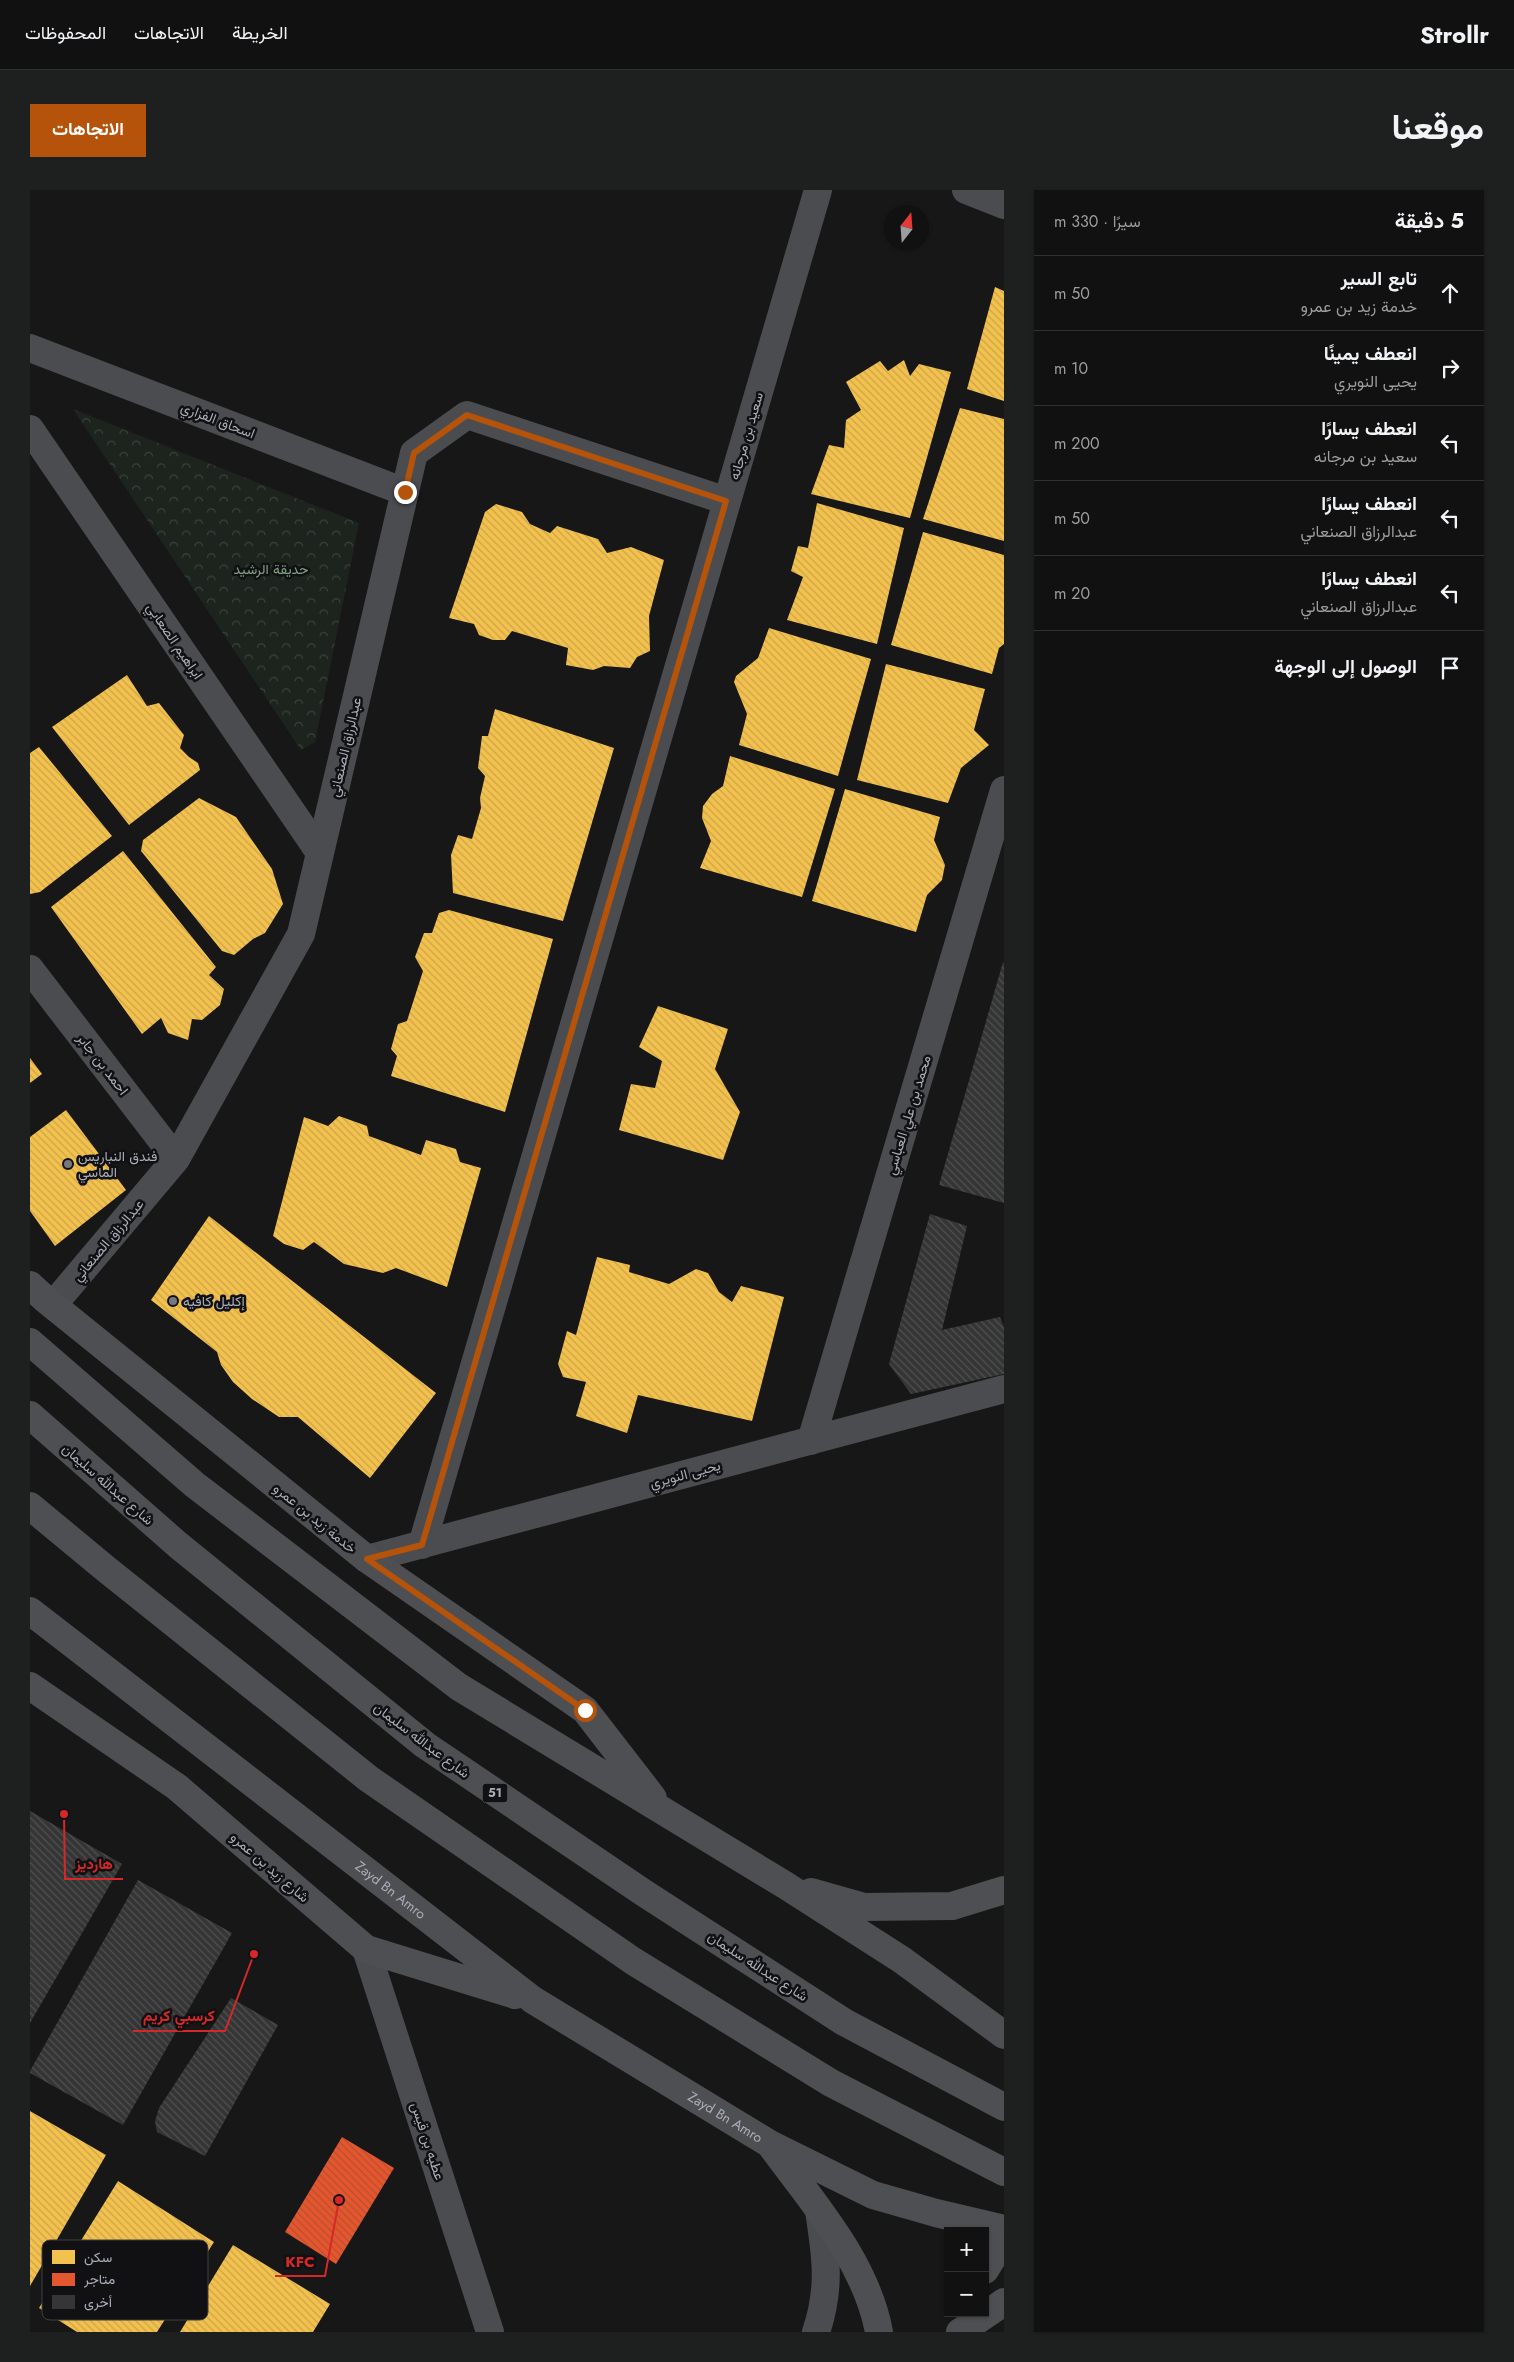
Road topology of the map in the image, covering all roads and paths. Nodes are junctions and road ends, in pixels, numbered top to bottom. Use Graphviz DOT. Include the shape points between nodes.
graph roads {
  1 [pos="818,190"];
  2 [pos="966,190"];
  3 [pos="1004,205"];
  4 [pos="30,348"];
  5 [pos="30,429"];
  6 [pos="405,492"];
  7 [pos="726,501"];
  8 [pos="1004,790"];
  9 [pos="320,852"];
  10 [pos="30,969"];
  11 [pos="176,1159"];
  12 [pos="30,1285"];
  13 [pos="53,1305"];
  14 [pos="30,1342"];
  15 [pos="1004,1389"];
  16 [pos="30,1415"];
  17 [pos="811,1441"];
  18 [pos="30,1506"];
  19 [pos="422,1545"];
  20 [pos="367,1559"];
  21 [pos="36,1624"];
  22 [pos="30,1686"];
  23 [pos="663,1811"];
  24 [pos="785,1886"];
  25 [pos="1004,1890"];
  26 [pos="366,1949"];
  27 [pos="533,2000"];
  28 [pos="1004,2035"];
  29 [pos="1004,2107"];
  30 [pos="770,2144"];
  31 [pos="1004,2172"];
  32 [pos="819,2211"];
  33 [pos="1004,2229"];
  34 [pos="1004,2239"];
  35 [pos="989,2263"];
  36 [pos="1004,2294"];
  37 [pos="1004,2302"];
  38 [pos="989,2306"];
  39 [pos="957,2317"];
  40 [pos="976,2317"];
  41 [pos="490,2332"];
  42 [pos="816,2332"];
  43 [pos="879,2332"];
  44 [pos="948,2332"];
  45 [pos="959,2332"];
  1 -- 7 [label="street, سعيد بن مرجانه"];
  2 -- 3 [label="street"];
  4 -- 6 [label="street, اسحاق الفزاري"];
  5 -- 9 [label="street, ابراهيم الصعابي"];
  6 -- 7 [label="street, عبدالرزاق الصنعاني" via="414,453 467,415"];
  6 -- 9 [label="street, عبدالرزاق الصنعاني"];
  7 -- 19 [label="street, سعيد بن مرجانه"];
  8 -- 17 [label="street, محمد بن علي العباسي"];
  9 -- 11 [label="street, عبدالرزاق الصنعاني" via="301,934"];
  10 -- 11 [label="street, احمد بن جابر"];
  11 -- 13 [label="street, عبدالرزاق الصنعاني"];
  12 -- 13 [label="main road, خدمة زيد بن عمرو"];
  13 -- 20 [label="main road, خدمة زيد بن عمرو"];
  14 -- 23 [label="main road" via="195,1485 460,1687"];
  15 -- 17 [label="street, يحيى النويري"];
  16 -- 29 [label="main road, شارع عبدالله سليمان / 51" via="178,1545 425,1746 844,2022"];
  17 -- 19 [label="street, يحيى النويري"];
  18 -- 31 [label="main road" via="369,1779 633,1961 831,2083"];
  19 -- 20 [label="street, يحيى النويري"];
  20 -- 23 [label="main road, خدمة زيد بن عمرو" via="585,1710"];
  21 -- 27 [label="main road, Zayd Bn Amro"];
  22 -- 26 [label="main road, شارع زيد بن عمرو" via="177,1788"];
  23 -- 24 [label="main road"];
  24 -- 25 [label="main road" via="864,1907 952,1906"];
  24 -- 28 [label="main road" via="902,1960"];
  26 -- 27 [label="main road, شارع زيد بن عمرو"];
  26 -- 41 [label="street, عطيه بن قيس"];
  27 -- 30 [label="main road, Zayd Bn Amro"];
  30 -- 32 [label="main road"];
  30 -- 33 [label="main road, Zayd Bn Amro" via="873,2195"];
  32 -- 42 [label="street" via="827,2261 823,2309"];
  32 -- 43 [label="main road" via="840,2239 875,2308"];
  34 -- 35 [label="main road"];
  36 -- 38 [label="main road"];
  37 -- 45 [label="main road"];
  39 -- 44 [label="main road"];
  40 -- 45 [label="main road"];
}
